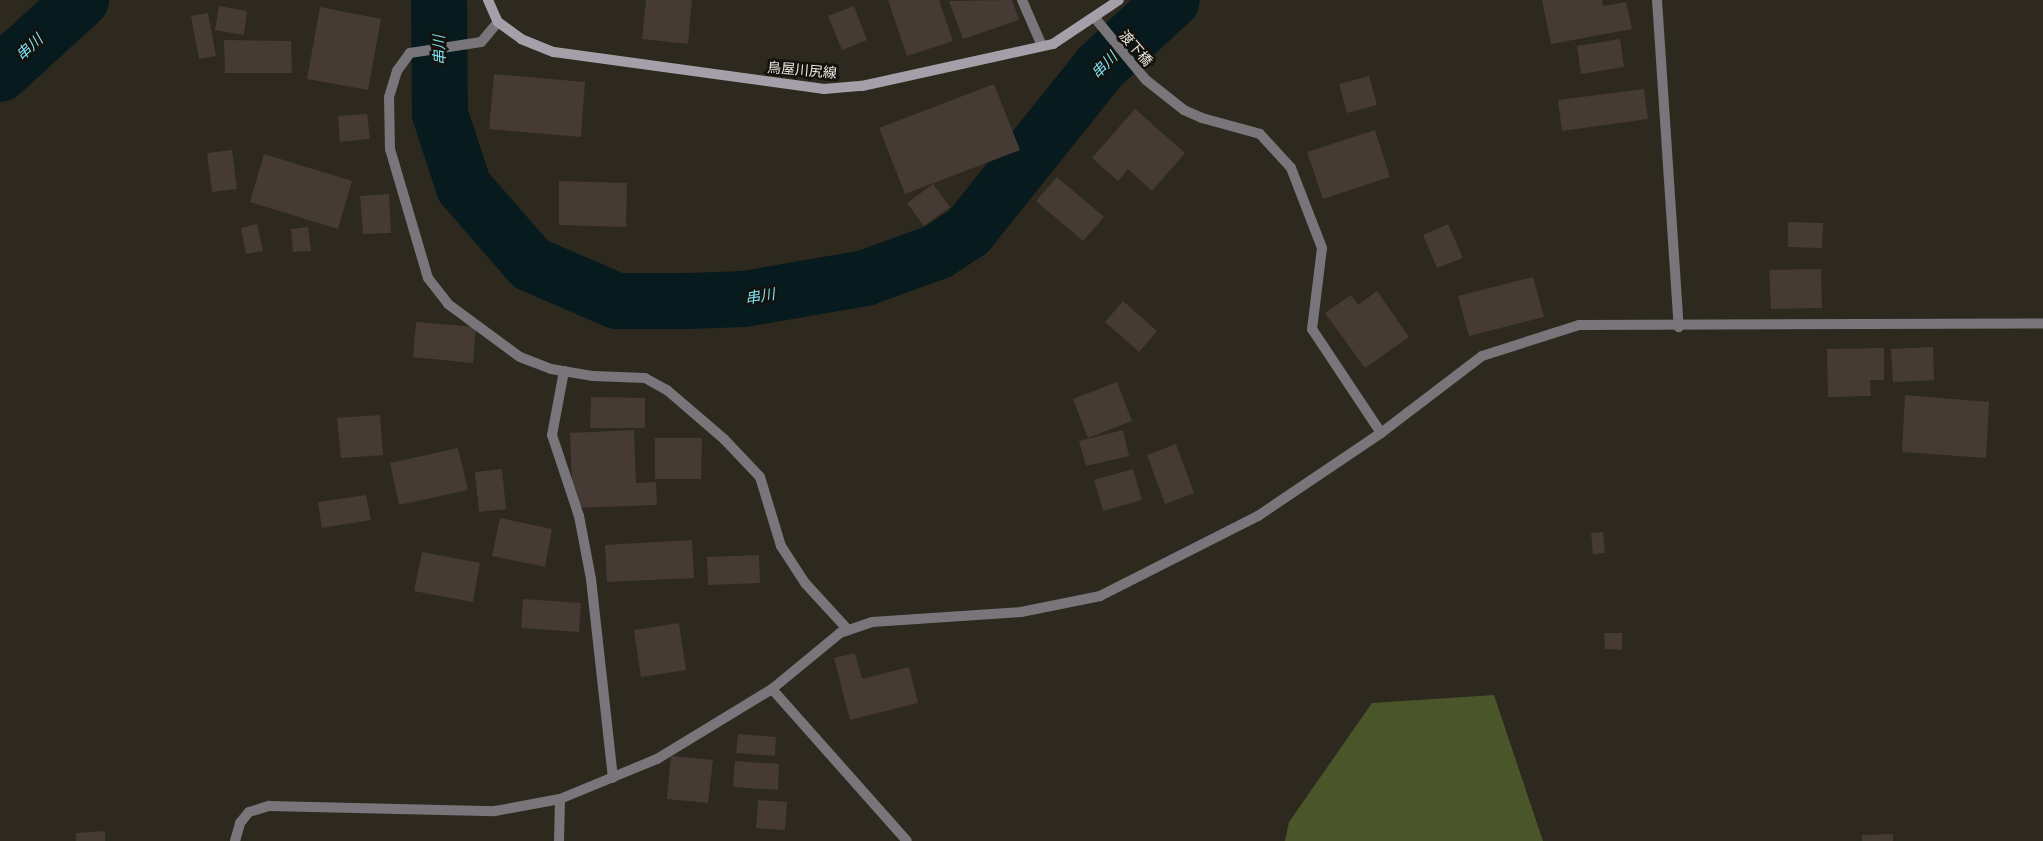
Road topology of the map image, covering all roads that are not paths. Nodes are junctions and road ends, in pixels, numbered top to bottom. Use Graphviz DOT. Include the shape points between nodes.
graph roads {
  1 [pos="488,0"];
  2 [pos="1022,0"];
  3 [pos="1119,0"];
  4 [pos="1657,0"];
  5 [pos="1095,18"];
  6 [pos="498,22"];
  7 [pos="1042,46"];
  8 [pos="2043,323"];
  9 [pos="1679,327"];
  10 [pos="564,371"];
  11 [pos="1381,433"];
  12 [pos="848,630"];
  13 [pos="772,689"];
  14 [pos="613,778"];
  15 [pos="560,799"];
  16 [pos="236,841"];
  17 [pos="559,841"];
  18 [pos="907,841"];
  1 -- 6 [label="main road, 鳥屋川尻線"];
  2 -- 7 [label="street"];
  3 -- 5 [label="main road, 鳥屋川尻線"];
  4 -- 9 [label="street"];
  5 -- 7 [label="main road, 鳥屋川尻線" via="1053,44"];
  5 -- 11 [label="street, 渡下橋" via="1146,80 1196,116 1260,134 1290,168 1322,248 1312,329"];
  6 -- 7 [label="main road, 鳥屋川尻線" via="521,39 554,52 824,89 862,86"];
  6 -- 10 [label="street" via="481,42 410,53 397,71 390,97 390,149 428,278 448,304 520,357"];
  8 -- 9 [label="street"];
  9 -- 11 [label="street" via="1579,325 1482,356"];
  10 -- 12 [label="street" via="645,378 667,390 724,439 760,478 781,546 800,575"];
  10 -- 14 [label="street" via="552,435 580,516 591,579"];
  11 -- 12 [label="street" via="1258,516 1100,596 1020,612 872,622"];
  12 -- 13 [label="street" via="840,633"];
  13 -- 14 [label="street" via="658,760"];
  13 -- 18 [label="street"];
  14 -- 15 [label="street"];
  15 -- 16 [label="street" via="495,811 269,806 249,812 240,823"];
  15 -- 17 [label="street"];
}
